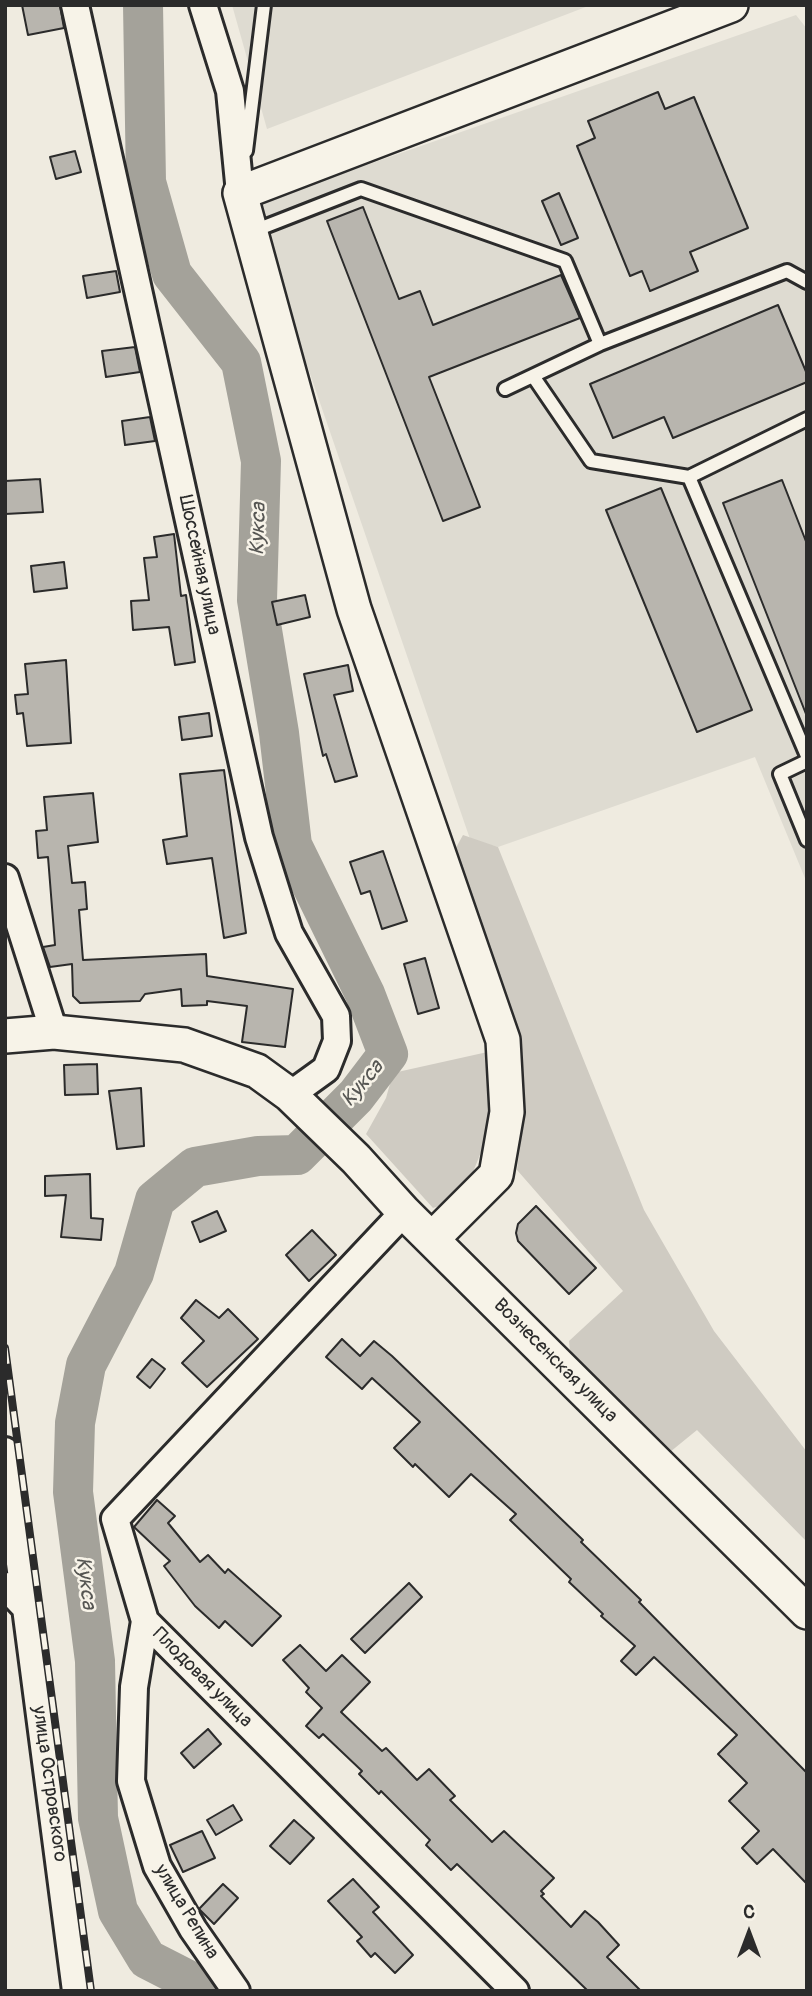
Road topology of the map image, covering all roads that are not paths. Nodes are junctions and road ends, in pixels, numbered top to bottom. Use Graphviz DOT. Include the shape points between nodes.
graph roads {
  1 [pos="75,5"];
  2 [pos="203,5"];
  3 [pos="264,5"];
  4 [pos="731,5"];
  5 [pos="240,193"];
  6 [pos="251,232"];
  7 [pos="807,282"];
  8 [pos="600,344"];
  9 [pos="533,376"];
  10 [pos="505,389"];
  11 [pos="807,419"];
  12 [pos="690,477"];
  13 [pos="807,758"];
  14 [pos="807,841"];
  15 [pos="5,878"];
  16 [pos="54,1032"];
  17 [pos="5,1036"];
  18 [pos="297,1102"];
  19 [pos="404,1212"];
  20 [pos="432,1239"];
  21 [pos="5,1451"];
  22 [pos="5,1586"];
  23 [pos="26,1608"];
  24 [pos="807,1612"];
  25 [pos="145,1621"];
  26 [pos="76,1991"];
  27 [pos="236,1991"];
  28 [pos="515,1991"];
  1 -- 18 [label="street, Шоссейная улица" via="259,836 289,933 335,1016 337,1041 326,1069"];
  2 -- 5 [label="street" via="230,90"];
  3 -- 5 [label="lane"];
  4 -- 5 [label="street"];
  5 -- 6 [label="street"];
  6 -- 8 [label="lane" via="360,188 565,261"];
  6 -- 20 [label="street" via="354,609 503,1040 507,1112 496,1175"];
  7 -- 8 [label="lane" via="787,271"];
  8 -- 9 [label="lane"];
  9 -- 10 [label="lane"];
  9 -- 12 [label="lane" via="591,461"];
  11 -- 12 [label="lane"];
  12 -- 13 [label="lane"];
  13 -- 14 [label="lane" via="780,774"];
  15 -- 16 [label="street"];
  16 -- 17 [label="street, Вознесенская улица"];
  16 -- 18 [label="street, Вознесенская улица" via="184,1045 257,1071"];
  18 -- 19 [label="street, Вознесенская улица"];
  19 -- 20 [label="street, Вознесенская улица"];
  19 -- 25 [label="street, Плодовая улица" via="115,1519"];
  20 -- 24 [label="street, Вознесенская улица"];
  21 -- 23 [label="street, улица Островского"];
  22 -- 23 [label="street"];
  23 -- 26 [label="street, улица Островского"];
  25 -- 27 [label="street, улица Репина" via="134,1687 131,1781 157,1866"];
  25 -- 28 [label="street, Плодовая улица"];
}
